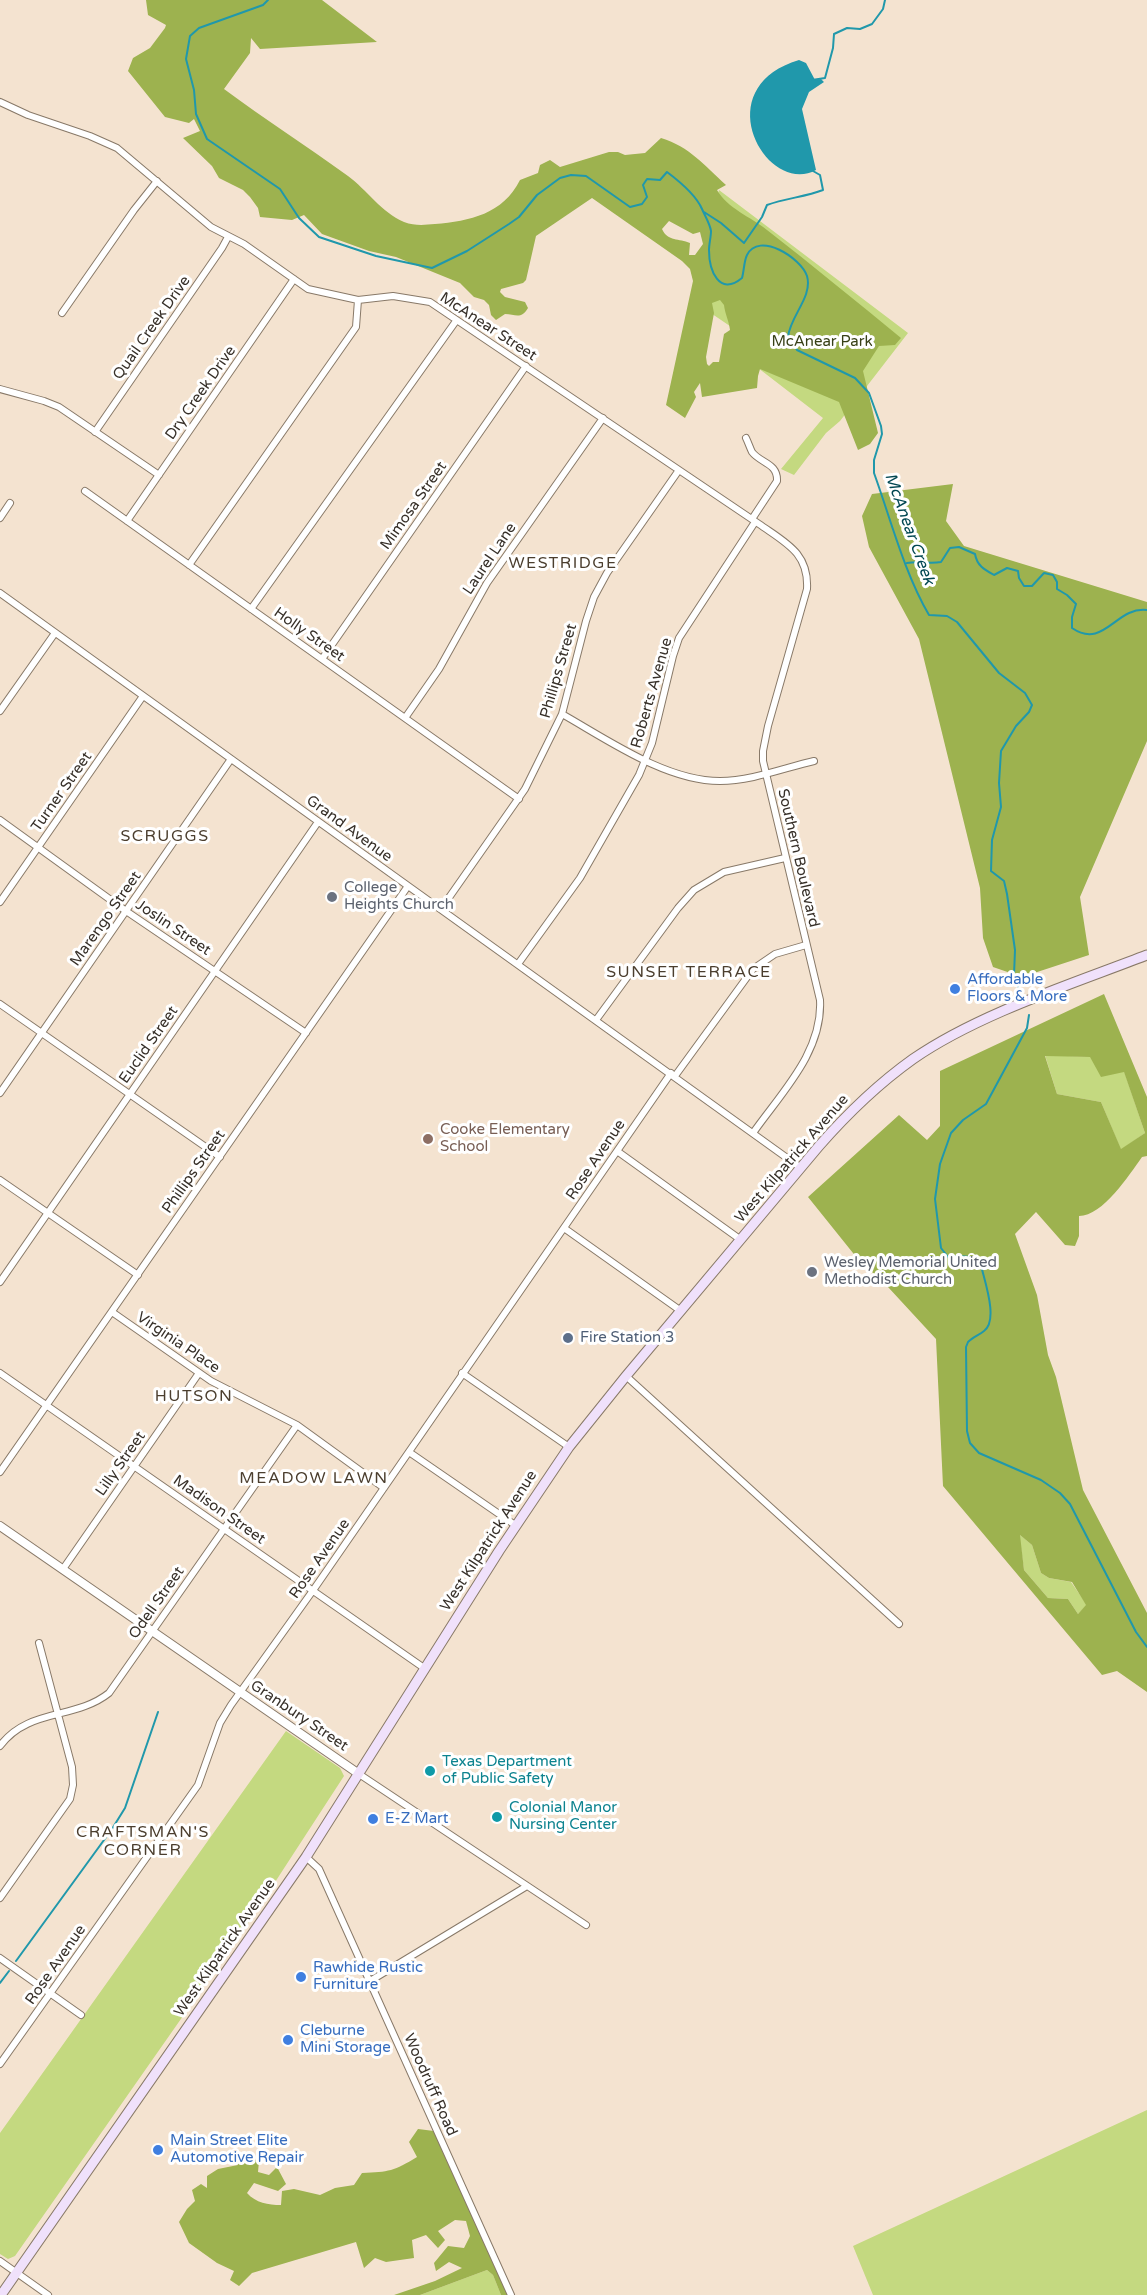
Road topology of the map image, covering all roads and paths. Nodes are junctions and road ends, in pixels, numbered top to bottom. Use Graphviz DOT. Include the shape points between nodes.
graph roads {
  1 [pos="0,102"];
  2 [pos="157,181"];
  3 [pos="228,237"];
  4 [pos="294,279"];
  5 [pos="358,300"];
  6 [pos="62,314"];
  7 [pos="456,321"];
  8 [pos="526,366"];
  9 [pos="0,389"];
  10 [pos="603,418"];
  11 [pos="95,432"];
  12 [pos="746,438"];
  13 [pos="679,470"];
  14 [pos="159,475"];
  15 [pos="85,490"];
  16 [pos="10,503"];
  17 [pos="0,518"];
  18 [pos="127,520"];
  19 [pos="754,520"];
  20 [pos="189,565"];
  21 [pos="807,574"];
  22 [pos="0,593"];
  23 [pos="251,609"];
  24 [pos="55,633"];
  25 [pos="322,659"];
  26 [pos="143,696"];
  27 [pos="0,711"];
  28 [pos="562,714"];
  29 [pos="405,718"];
  30 [pos="231,759"];
  31 [pos="646,760"];
  32 [pos="814,761"];
  33 [pos="765,772"];
  34 [pos="519,799"];
  35 [pos="0,820"];
  36 [pos="318,822"];
  37 [pos="38,848"];
  38 [pos="786,858"];
  39 [pos="408,886"];
  40 [pos="0,902"];
  41 [pos="441,909"];
  42 [pos="126,911"];
  43 [pos="806,945"];
  44 [pos="1147,955"];
  45 [pos="518,964"];
  46 [pos="216,971"];
  47 [pos="0,1004"];
  48 [pos="596,1020"];
  49 [pos="42,1033"];
  50 [pos="306,1033"];
  51 [pos="673,1075"];
  52 [pos="0,1093"];
  53 [pos="130,1094"];
  54 [pos="753,1133"];
  55 [pos="617,1151"];
  56 [pos="220,1156"];
  57 [pos="801,1168"];
  58 [pos="0,1180"];
  59 [pos="48,1213"];
  60 [pos="564,1228"];
  61 [pos="741,1240"];
  62 [pos="138,1275"];
  63 [pos="0,1282"];
  64 [pos="681,1311"];
  65 [pos="112,1312"];
  66 [pos="199,1373"];
  67 [pos="462,1373"];
  68 [pos="0,1374"];
  69 [pos="626,1376"];
  70 [pos="46,1406"];
  71 [pos="297,1425"];
  72 [pos="569,1447"];
  73 [pos="409,1452"];
  74 [pos="134,1466"];
  75 [pos="0,1472"];
  76 [pos="384,1488"];
  77 [pos="515,1525"];
  78 [pos="0,1526"];
  79 [pos="224,1528"];
  80 [pos="63,1569"];
  81 [pos="314,1590"];
  82 [pos="899,1624"];
  83 [pos="151,1631"];
  84 [pos="39,1644"];
  85 [pos="424,1668"];
  86 [pos="240,1692"];
  87 [pos="58,1714"];
  88 [pos="0,1746"];
  89 [pos="359,1774"];
  90 [pos="306,1857"];
  91 [pos="527,1886"];
  92 [pos="0,1898"];
  93 [pos="586,1925"];
  94 [pos="0,1958"];
  95 [pos="370,1981"];
  96 [pos="50,1994"];
  97 [pos="81,2015"];
  98 [pos="0,2064"];
  99 [pos="0,2261"];
  100 [pos="16,2272"];
  101 [pos="1,2295"];
  102 [pos="48,2295"];
  103 [pos="511,2295"];
  1 -- 2 [label="street, McAnear Street" via="108,144"];
  2 -- 3 [label="street, McAnear Street"];
  2 -- 6 [label="street"];
  3 -- 4 [label="street, McAnear Street"];
  3 -- 11 [label="street, Quail Creek Drive"];
  4 -- 5 [label="street, McAnear Street" via="308,289"];
  4 -- 14 [label="street, Dry Creek Drive"];
  5 -- 7 [label="street, McAnear Street" via="393,296 430,302"];
  5 -- 20 [label="street" via="356,327"];
  7 -- 8 [label="street, McAnear Street"];
  7 -- 23 [label="street"];
  8 -- 10 [label="street, McAnear Street"];
  8 -- 25 [label="street, Mimosa Street"];
  9 -- 11 [label="street" via="51,403"];
  10 -- 13 [label="street, McAnear Street"];
  10 -- 29 [label="street, Laurel Lane" via="487,583 439,669"];
  11 -- 14 [label="street"];
  12 -- 19 [label="street, Roberts Avenue" via="753,453 773,466 777,475"];
  13 -- 19 [label="street, McAnear Street"];
  13 -- 28 [label="street, Phillips Street" via="594,597"];
  14 -- 18 [label="street, Dry Creek Drive"];
  15 -- 18 [label="street, Holly Street"];
  16 -- 17 [label="street"];
  18 -- 20 [label="street, Holly Street"];
  19 -- 21 [label="street, McAnear Street" via="797,552"];
  19 -- 31 [label="street, Roberts Avenue" via="679,638"];
  20 -- 23 [label="street, Holly Street"];
  21 -- 33 [label="street, Southern Boulevard" via="806,596 765,741"];
  22 -- 24 [label="street, Grand Avenue"];
  23 -- 25 [label="street, Holly Street"];
  24 -- 26 [label="street, Grand Avenue"];
  24 -- 27 [label="street"];
  25 -- 29 [label="street, Holly Street"];
  26 -- 30 [label="street, Grand Avenue"];
  26 -- 37 [label="street, Turner Street"];
  28 -- 31 [label="street"];
  28 -- 34 [label="street, Phillips Street"];
  29 -- 34 [label="street, Holly Street"];
  30 -- 36 [label="street, Grand Avenue"];
  30 -- 42 [label="street, Marengo Street"];
  31 -- 33 [label="street" via="674,774 703,780 723,781"];
  31 -- 45 [label="street, Roberts Avenue" via="580,878"];
  32 -- 33 [label="street"];
  33 -- 38 [label="street, Southern Boulevard"];
  34 -- 41 [label="street, Phillips Street"];
  35 -- 37 [label="street, Joslin Street"];
  36 -- 39 [label="street, Grand Avenue"];
  36 -- 46 [label="street, Euclid Street"];
  37 -- 40 [label="street, Turner Street"];
  37 -- 42 [label="street, Joslin Street"];
  38 -- 43 [label="street, Southern Boulevard"];
  38 -- 48 [label="street" via="724,872 694,890"];
  39 -- 41 [label="street, Grand Avenue"];
  39 -- 50 [label="street, Phillips Street"];
  41 -- 45 [label="street, Grand Avenue"];
  42 -- 46 [label="street, Joslin Street"];
  42 -- 49 [label="street, Marengo Street"];
  43 -- 51 [label="street, Rose Avenue" via="785,950 753,969"];
  43 -- 54 [label="street, Southern Boulevard" via="820,1000 820,1023 804,1061"];
  44 -- 57 [label="main road, West Kilpatrick Avenue" via="996,1015 915,1058 843,1119"];
  45 -- 48 [label="street, Grand Avenue"];
  46 -- 50 [label="street, Joslin Street"];
  46 -- 53 [label="street, Euclid Street"];
  47 -- 49 [label="street"];
  48 -- 51 [label="street, Grand Avenue"];
  49 -- 52 [label="street, Marengo Street"];
  49 -- 53 [label="street"];
  50 -- 56 [label="street, Phillips Street"];
  51 -- 54 [label="street, Grand Avenue"];
  51 -- 55 [label="street, Rose Avenue"];
  53 -- 56 [label="street"];
  53 -- 59 [label="street, Euclid Street"];
  54 -- 57 [label="street, Grand Avenue"];
  55 -- 60 [label="street, Rose Avenue"];
  55 -- 61 [label="street"];
  56 -- 62 [label="street, Phillips Street"];
  57 -- 61 [label="main road, West Kilpatrick Avenue"];
  58 -- 59 [label="street"];
  59 -- 62 [label="street"];
  59 -- 63 [label="street, Euclid Street"];
  60 -- 64 [label="street"];
  60 -- 67 [label="street, Rose Avenue"];
  61 -- 64 [label="main road, West Kilpatrick Avenue"];
  62 -- 65 [label="street, Phillips Street"];
  64 -- 69 [label="main road, West Kilpatrick Avenue"];
  65 -- 66 [label="street, Virginia Place"];
  65 -- 70 [label="street, Phillips Street"];
  66 -- 71 [label="street, Virginia Place"];
  66 -- 74 [label="street, Lilly Street"];
  67 -- 72 [label="street"];
  67 -- 73 [label="street, Rose Avenue"];
  68 -- 70 [label="street, Madison Street"];
  69 -- 72 [label="main road, West Kilpatrick Avenue"];
  69 -- 82 [label="street"];
  70 -- 74 [label="street, Madison Street"];
  70 -- 75 [label="street, Phillips Street"];
  71 -- 76 [label="street, Virginia Place"];
  71 -- 79 [label="street, Odell Street"];
  72 -- 77 [label="main road, West Kilpatrick Avenue"];
  73 -- 76 [label="street, Rose Avenue"];
  73 -- 77 [label="street"];
  74 -- 79 [label="street, Madison Street"];
  74 -- 80 [label="street, Lilly Street"];
  76 -- 81 [label="street, Rose Avenue"];
  77 -- 85 [label="main road, West Kilpatrick Avenue"];
  78 -- 80 [label="street, Granbury Street"];
  79 -- 81 [label="street, Madison Street"];
  79 -- 83 [label="street, Odell Street"];
  80 -- 83 [label="street, Granbury Street"];
  81 -- 85 [label="street, Madison Street"];
  81 -- 86 [label="street, Rose Avenue"];
  83 -- 86 [label="street, Granbury Street"];
  83 -- 87 [label="street, Odell Street" via="109,1693 90,1705"];
  84 -- 87 [label="street"];
  85 -- 89 [label="main road, West Kilpatrick Avenue"];
  86 -- 89 [label="street, Granbury Street"];
  86 -- 96 [label="street, Rose Avenue" via="220,1723 198,1785"];
  87 -- 88 [label="street, Odell Street" via="25,1723"];
  87 -- 92 [label="street" via="74,1777 70,1799"];
  89 -- 90 [label="main road, West Kilpatrick Avenue"];
  89 -- 91 [label="street, Granbury Street"];
  90 -- 95 [label="street, Woodruff Road" via="319,1869"];
  90 -- 100 [label="main road, West Kilpatrick Avenue"];
  91 -- 93 [label="street, Granbury Street"];
  91 -- 95 [label="street"];
  94 -- 96 [label="street"];
  95 -- 103 [label="street, Woodruff Road"];
  96 -- 97 [label="street"];
  96 -- 98 [label="street, Rose Avenue"];
  99 -- 100 [label="street"];
  100 -- 101 [label="main road, West Kilpatrick Avenue"];
  100 -- 102 [label="street"];
}
